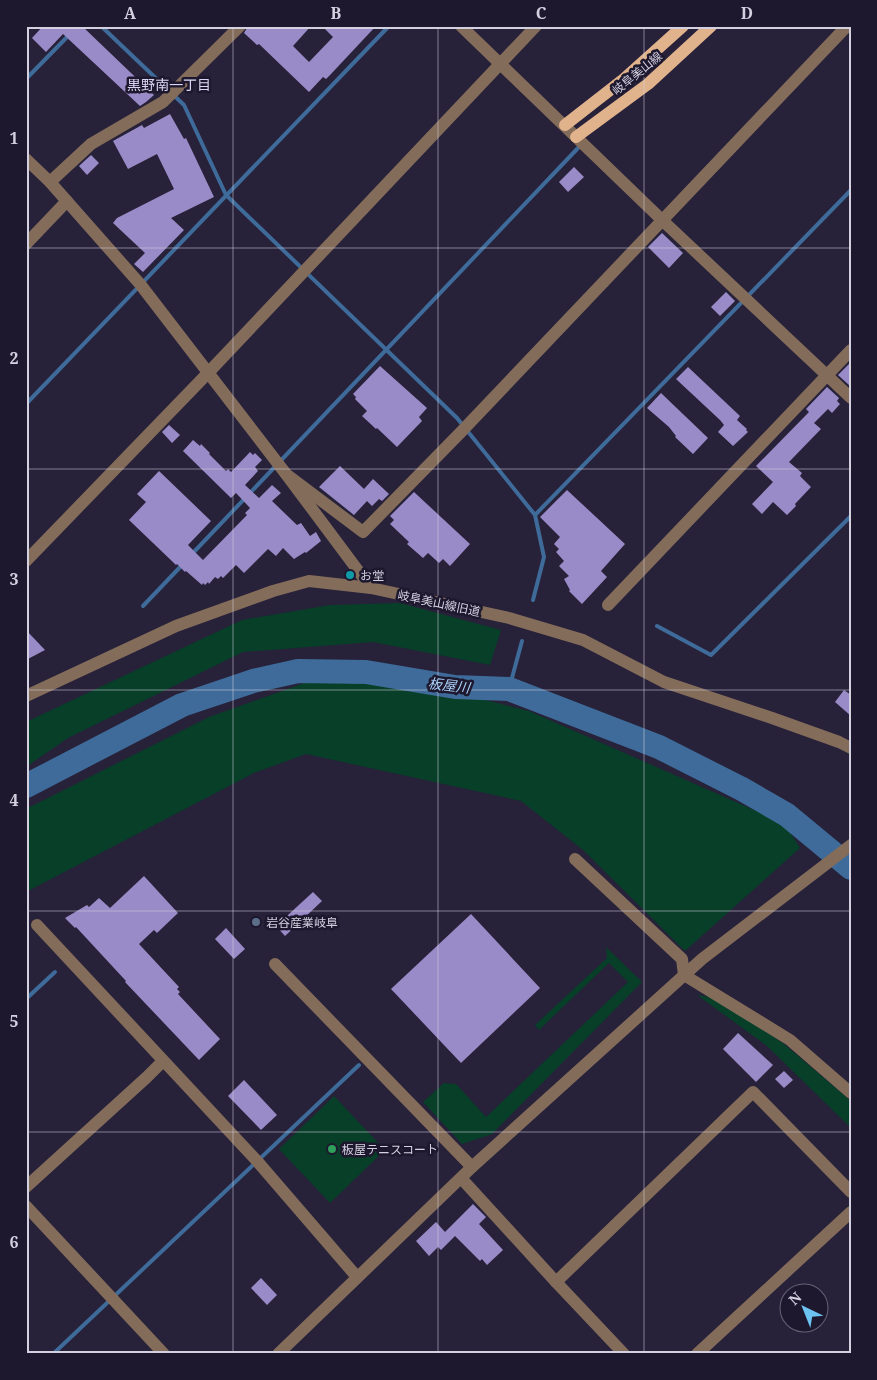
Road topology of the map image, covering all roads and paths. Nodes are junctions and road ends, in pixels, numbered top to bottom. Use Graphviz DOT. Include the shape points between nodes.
graph roads {
  1 [pos="240,26"];
  2 [pos="461,26"];
  3 [pos="536,26"];
  4 [pos="683,26"];
  5 [pos="711,26"];
  6 [pos="847,26"];
  7 [pos="500,64"];
  8 [pos="564,125"];
  9 [pos="576,137"];
  10 [pos="26,159"];
  11 [pos="50,182"];
  12 [pos="67,201"];
  13 [pos="662,220"];
  14 [pos="26,244"];
  15 [pos="851,350"];
  16 [pos="208,374"];
  17 [pos="827,375"];
  18 [pos="851,398"];
  19 [pos="286,474"];
  20 [pos="26,561"];
  21 [pos="371,588"];
  22 [pos="608,605"];
  23 [pos="26,696"];
  24 [pos="847,745"];
  25 [pos="851,845"];
  26 [pos="575,859"];
  27 [pos="37,925"];
  28 [pos="275,964"];
  29 [pos="684,975"];
  30 [pos="163,1061"];
  31 [pos="851,1093"];
  32 [pos="472,1167"];
  33 [pos="461,1178"];
  34 [pos="26,1187"];
  35 [pos="851,1192"];
  36 [pos="26,1206"];
  37 [pos="851,1212"];
  38 [pos="357,1277"];
  39 [pos="556,1282"];
  40 [pos="164,1354"];
  41 [pos="278,1354"];
  42 [pos="624,1354"];
  43 [pos="697,1354"];
  1 -- 11 [label="street" via="163,102 91,144"];
  2 -- 7 [label="street"];
  3 -- 7 [label="street"];
  4 -- 8 [label="main road, 岐阜美山線" via="624,79"];
  5 -- 9 [label="main road, 岐阜美山線" via="648,84"];
  6 -- 13 [label="street"];
  7 -- 8 [label="street"];
  7 -- 16 [label="street"];
  8 -- 9 [label="street"];
  9 -- 13 [label="street"];
  10 -- 11 [label="street"];
  11 -- 12 [label="street"];
  12 -- 14 [label="street"];
  12 -- 16 [label="street" via="140,284"];
  13 -- 17 [label="street"];
  13 -- 19 [label="street" via="363,532"];
  15 -- 17 [label="street"];
  16 -- 19 [label="street"];
  16 -- 20 [label="street"];
  17 -- 18 [label="street"];
  17 -- 22 [label="street"];
  19 -- 21 [label="street"];
  21 -- 23 [label="street, 岐阜美山線旧道" via="309,581 273,591 176,626"];
  21 -- 24 [label="street, 岐阜美山線旧道" via="509,618 583,640 664,682"];
  25 -- 29 [label="street"];
  26 -- 29 [label="street" via="682,959"];
  27 -- 30 [label="street"];
  28 -- 32 [label="street"];
  29 -- 31 [label="street" via="790,1040"];
  29 -- 32 [label="street"];
  30 -- 34 [label="street"];
  30 -- 38 [label="street"];
  32 -- 33 [label="street"];
  33 -- 38 [label="street"];
  33 -- 39 [label="street"];
  35 -- 39 [label="street" via="753,1092"];
  36 -- 40 [label="street"];
  37 -- 43 [label="street"];
  38 -- 41 [label="street"];
  39 -- 42 [label="street"];
}
